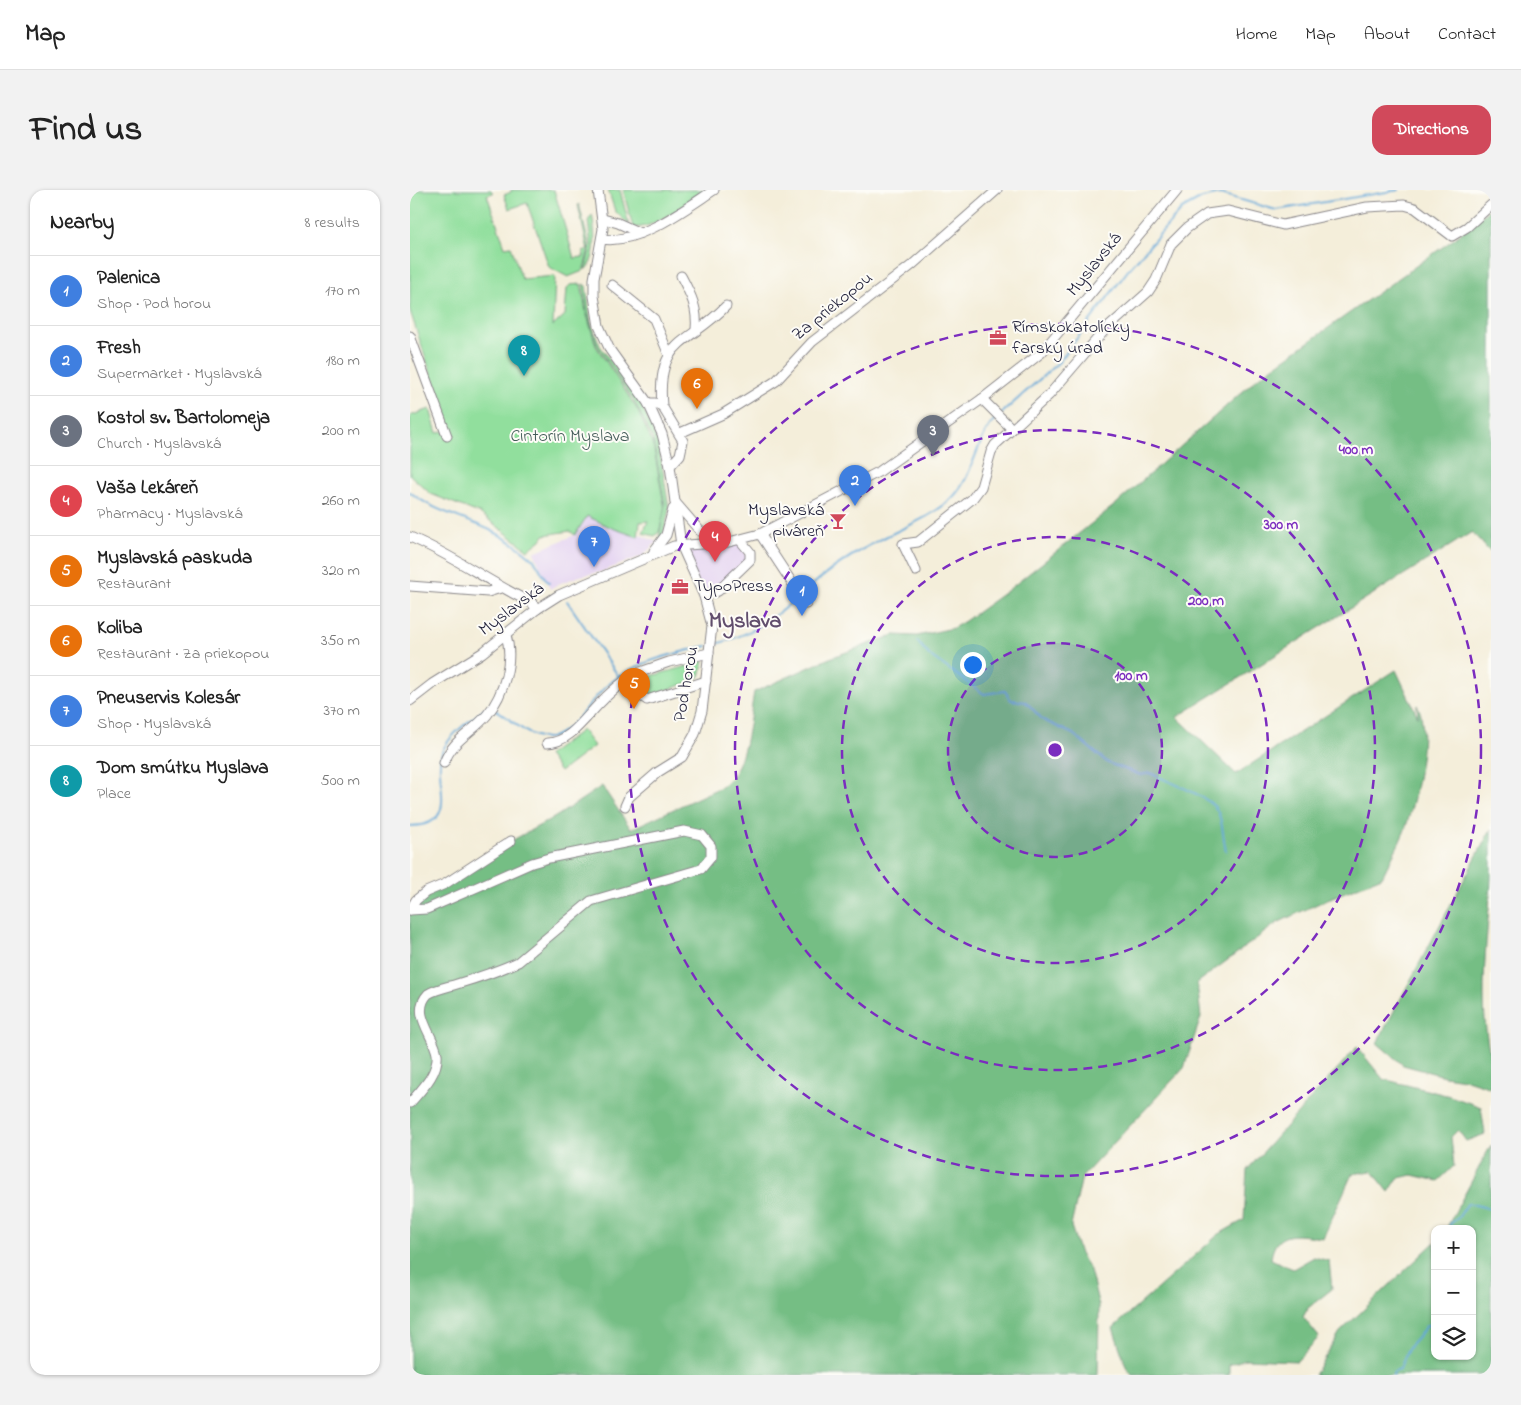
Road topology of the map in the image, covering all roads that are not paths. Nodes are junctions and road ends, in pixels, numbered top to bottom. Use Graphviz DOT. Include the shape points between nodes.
graph roads {
  1 [pos="598,190"];
  2 [pos="714,190"];
  3 [pos="997,190"];
  4 [pos="1177,190"];
  5 [pos="1491,205"];
  6 [pos="603,219"];
  7 [pos="640,232"];
  8 [pos="602,239"];
  9 [pos="680,276"];
  10 [pos="612,285"];
  11 [pos="726,306"];
  12 [pos="696,330"];
  13 [pos="410,336"];
  14 [pos="669,355"];
  15 [pos="982,399"];
  16 [pos="648,403"];
  17 [pos="662,406"];
  18 [pos="1012,429"];
  19 [pos="680,433"];
  20 [pos="447,436"];
  21 [pos="670,466"];
  22 [pos="675,502"];
  23 [pos="760,534"];
  24 [pos="410,537"];
  25 [pos="740,540"];
  26 [pos="729,542"];
  27 [pos="681,545"];
  28 [pos="647,558"];
  29 [pos="916,571"];
  30 [pos="410,586"];
  31 [pos="501,588"];
  32 [pos="704,596"];
  33 [pos="806,604"];
  34 [pos="537,609"];
  35 [pos="506,634"];
  36 [pos="709,651"];
  37 [pos="632,675"];
  38 [pos="706,681"];
  39 [pos="410,701"];
  40 [pos="547,743"];
  41 [pos="444,763"];
  42 [pos="625,806"];
  43 [pos="512,841"];
  44 [pos="410,910"];
  45 [pos="410,1103"];
  1 -- 6 [label="street, Pod horou"];
  2 -- 7 [label="street" via="670,218"];
  3 -- 19 [label="street, Za priekopou" via="912,265 812,342 776,381 723,414"];
  4 -- 15 [label="street, Myslavská" via="1051,343 1033,361"];
  5 -- 18 [label="street" via="1452,236 1415,208 1404,205 1367,208 1283,225 1228,211 1207,214 1171,244 1148,292 1103,332 1049,395"];
  6 -- 7 [label="street"];
  6 -- 8 [label="street, Pod horou"];
  7 -- 8 [label="street" via="616,240"];
  8 -- 16 [label="street, Pod horou" via="594,280 599,326 610,350"];
  9 -- 12 [label="street" via="697,310"];
  10 -- 14 [label="street" via="654,319"];
  11 -- 12 [label="street"];
  12 -- 14 [label="street"];
  13 -- 20 [label="street"];
  14 -- 17 [label="street" via="662,376"];
  15 -- 18 [label="street"];
  15 -- 23 [label="street, Myslavská" via="880,471"];
  16 -- 17 [label="street"];
  16 -- 21 [label="street, Pod horou" via="662,434"];
  17 -- 19 [label="street"];
  18 -- 29 [label="street" via="993,448 981,487 972,499 918,542 904,544"];
  19 -- 21 [label="street" via="682,452"];
  21 -- 22 [label="street, Pod horou"];
  22 -- 26 [label="street, Myslavská" via="700,531"];
  22 -- 27 [label="street, Pod horou"];
  22 -- 28 [label="street" via="666,535"];
  23 -- 25 [label="street, Myslavská"];
  23 -- 33 [label="street"];
  24 -- 31 [label="street" via="444,552"];
  25 -- 26 [label="street, Myslavská"];
  25 -- 32 [label="street" via="750,552 750,560 718,591"];
  26 -- 27 [label="street, Myslavská"];
  27 -- 28 [label="street, Myslavská"];
  27 -- 32 [label="street, Pod horou"];
  28 -- 34 [label="street, Myslavská" via="559,595"];
  30 -- 31 [label="street" via="488,592"];
  31 -- 34 [label="street" via="532,603"];
  32 -- 36 [label="street, Pod horou" via="712,626"];
  34 -- 35 [label="street, Myslavská"];
  35 -- 39 [label="street, Myslavská"];
  35 -- 41 [label="street" via="509,661 498,694 488,714 457,741"];
  36 -- 37 [label="street"];
  36 -- 38 [label="street, Pod horou"];
  37 -- 38 [label="street" via="640,695 647,700"];
  37 -- 40 [label="street" via="599,703 578,727 556,742"];
  38 -- 42 [label="street, Pod horou" via="698,728 682,757 658,772 629,797"];
  43 -- 44 [label="street" via="426,892"];
  44 -- 45 [label="street" via="428,910 532,863 572,853 684,831 702,835 711,846 712,857 702,869 591,901 518,962 436,991 423,999 417,1017 435,1048 436,1062 430,1078"];
}
